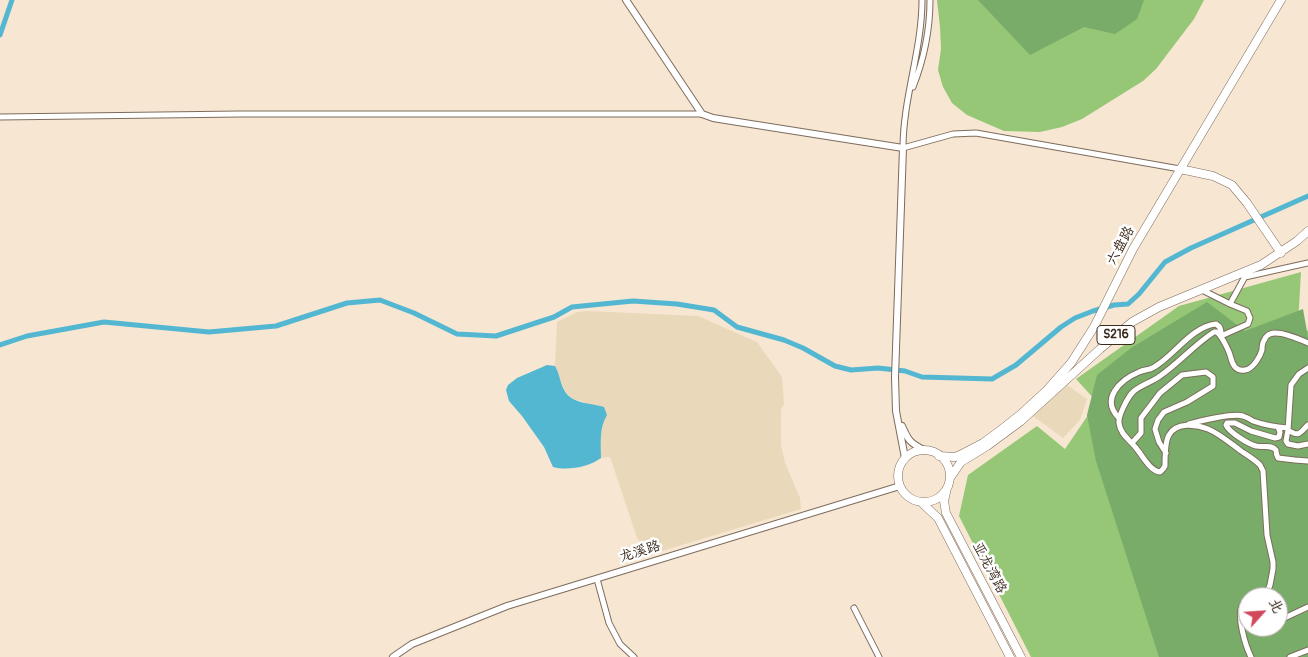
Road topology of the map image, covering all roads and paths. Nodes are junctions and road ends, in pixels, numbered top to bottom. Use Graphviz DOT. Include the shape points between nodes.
graph roads {
  1 [pos="626,0"];
  2 [pos="922,0"];
  3 [pos="930,0"];
  4 [pos="1281,0"];
  5 [pos="908,102"];
  6 [pos="702,114"];
  7 [pos="0,117"];
  8 [pos="903,148"];
  9 [pos="1180,169"];
  10 [pos="1308,231"];
  11 [pos="1281,252"];
  12 [pos="1308,263"];
  13 [pos="1246,274"];
  14 [pos="1201,290"];
  15 [pos="1230,304"];
  16 [pos="1221,336"];
  17 [pos="1308,342"];
  18 [pos="1308,368"];
  19 [pos="896,410"];
  20 [pos="1119,418"];
  21 [pos="1308,425"];
  22 [pos="1179,426"];
  23 [pos="1278,427"];
  24 [pos="1288,429"];
  25 [pos="1132,442"];
  26 [pos="1308,444"];
  27 [pos="924,450"];
  28 [pos="1166,453"];
  29 [pos="939,456"];
  30 [pos="905,458"];
  31 [pos="1308,461"];
  32 [pos="950,478"];
  33 [pos="900,486"];
  34 [pos="947,488"];
  35 [pos="921,502"];
  36 [pos="597,578"];
  37 [pos="1268,587"];
  38 [pos="1308,607"];
  39 [pos="854,608"];
  40 [pos="1288,617"];
  41 [pos="1244,637"];
  42 [pos="1308,650"];
  43 [pos="393,657"];
  44 [pos="634,657"];
  45 [pos="879,657"];
  46 [pos="1010,657"];
  47 [pos="1021,657"];
  48 [pos="1250,657"];
  49 [pos="1290,657"];
  1 -- 6 [label="street"];
  2 -- 5 [label="street" via="920,34"];
  3 -- 5 [label="street" via="926,45"];
  4 -- 9 [label="main road, 六盘路 / S216"];
  5 -- 8 [label="street"];
  6 -- 7 [label="street"];
  6 -- 8 [label="street"];
  8 -- 9 [label="street" via="953,134 976,133"];
  8 -- 19 [label="street"];
  9 -- 11 [label="main road" via="1213,176 1232,185"];
  9 -- 29 [label="main road, 六盘路 / S216" via="1133,249 1094,327 1065,370 1021,414 989,438 955,457"];
  10 -- 11 [label="main road, S216"];
  11 -- 13 [label="main road, S216"];
  12 -- 13 [label="street"];
  13 -- 14 [label="main road, S216"];
  13 -- 15 [label="street"];
  14 -- 15 [label="street"];
  14 -- 32 [label="main road, S216" via="1154,309 1124,328 1022,421 961,462"];
  15 -- 16 [label="street" via="1247,312 1250,318 1248,324"];
  16 -- 17 [label="street" via="1239,370 1249,369 1254,364 1265,337 1270,334"];
  16 -- 20 [label="street" via="1217,332 1212,334 1158,378 1133,392"];
  16 -- 20 [label="street" via="1219,326 1206,326 1152,369 1128,378 1117,387 1112,397 1114,413"];
  18 -- 24 [label="street" via="1291,385"];
  19 -- 27 [label="street" via="907,439"];
  19 -- 30 [label="street"];
  20 -- 25 [label="street" via="1127,439"];
  21 -- 24 [label="street" via="1298,434"];
  22 -- 23 [label="street" via="1238,415"];
  22 -- 28 [label="street" via="1168,436"];
  22 -- 37 [label="street" via="1206,428 1254,459 1262,468 1267,535 1273,562"];
  23 -- 24 [label="street"];
  23 -- 31 [label="street" via="1280,435 1275,438 1235,423 1226,425 1253,446 1275,448 1278,458"];
  24 -- 26 [label="street" via="1288,444"];
  25 -- 28 [label="street" via="1156,472 1165,466"];
  25 -- 28 [label="street" via="1141,433 1141,418 1160,393 1182,375 1206,372 1213,377 1213,386 1164,412 1158,420 1155,430"];
  27 -- 29 [label="main road, S216"];
  27 -- 30 [label="main road"];
  29 -- 32 [label="main road" via="948,465"];
  30 -- 33 [label="main road" via="898,476"];
  32 -- 34 [label="main road, S216"];
  33 -- 35 [label="main road" via="912,499"];
  33 -- 36 [label="street, 龙溪路"];
  34 -- 35 [label="main road" via="931,501"];
  34 -- 47 [label="main road, 亚龙湾路 / S216" via="946,513"];
  35 -- 46 [label="main road, 亚龙湾路" via="938,518"];
  36 -- 43 [label="street, 龙溪路" via="507,606 412,644"];
  36 -- 44 [label="street" via="609,623 620,644"];
  38 -- 40 [label="street"];
  39 -- 45 [label="street"];
  41 -- 48 [label="street"];
  42 -- 49 [label="street"];
}
